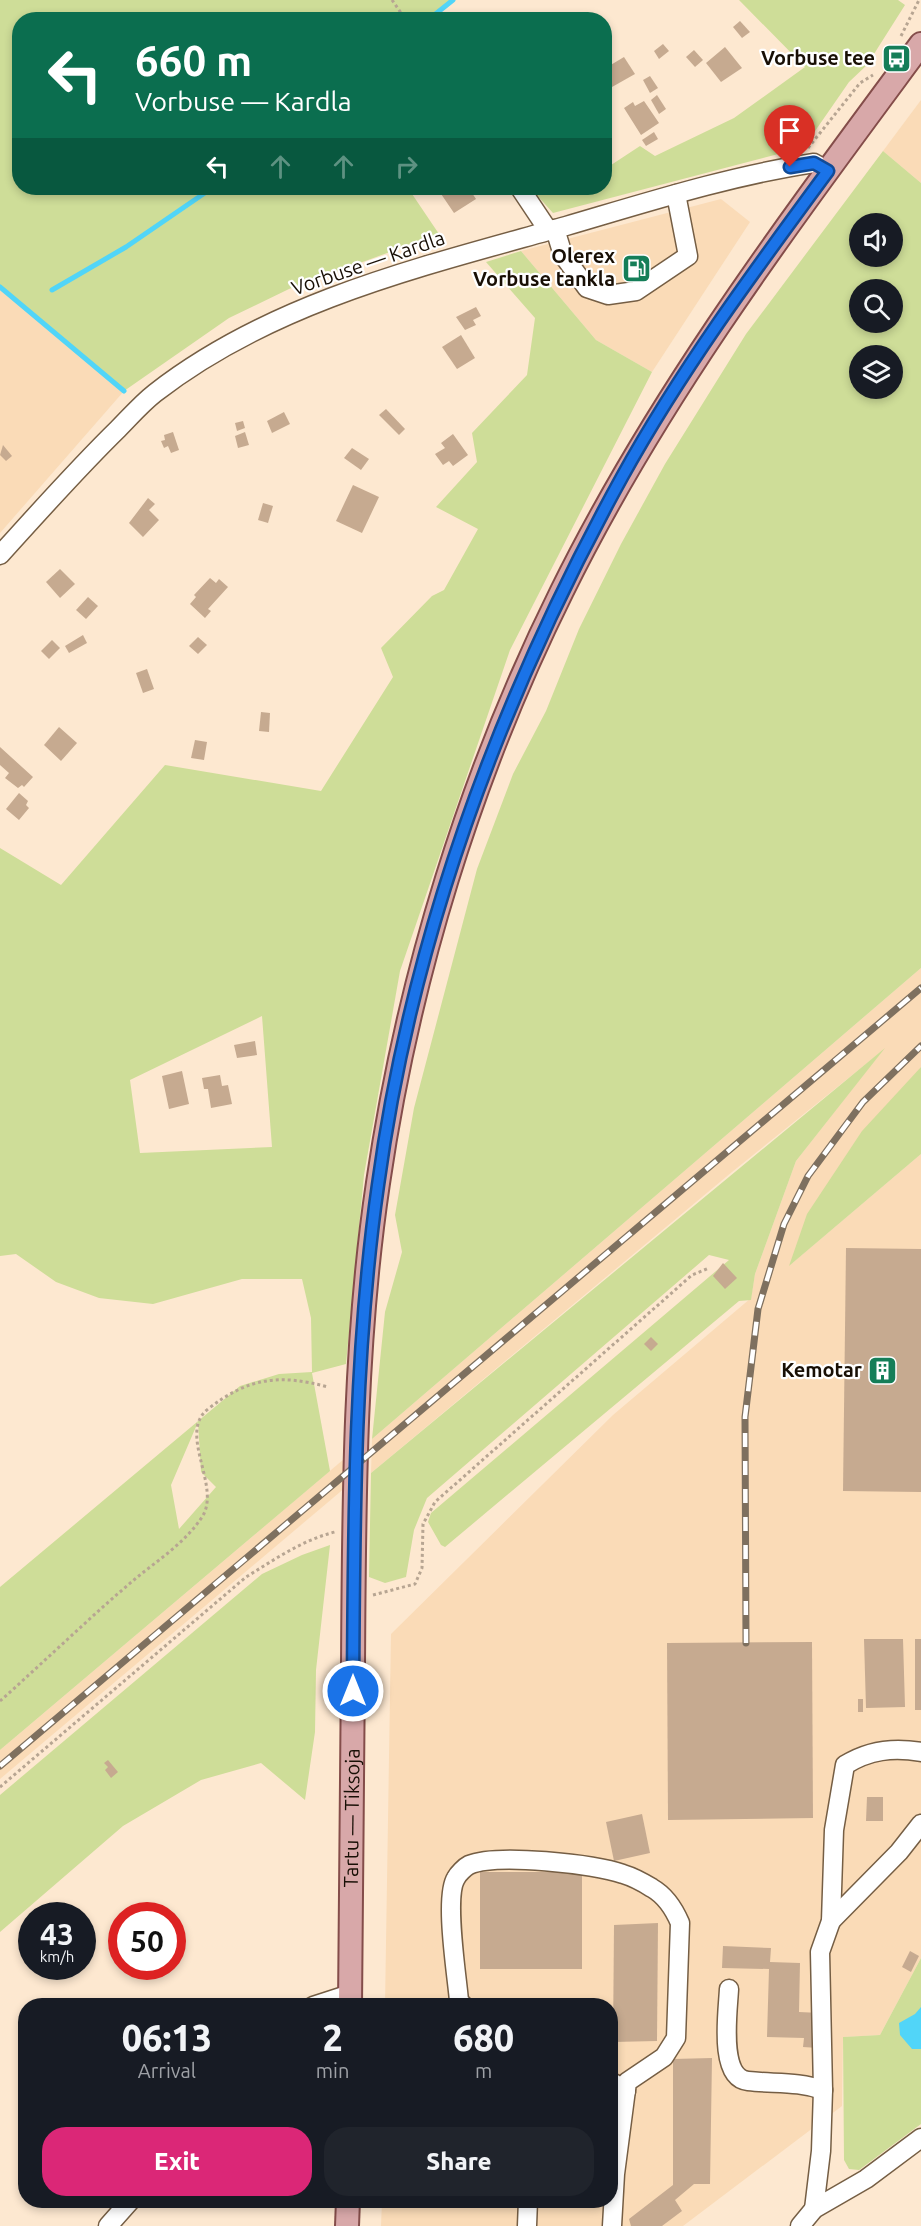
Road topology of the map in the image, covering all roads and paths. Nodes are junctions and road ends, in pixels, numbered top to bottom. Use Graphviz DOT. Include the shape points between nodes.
graph roads {
  1 [pos="919,0"];
  2 [pos="897,44"];
  3 [pos="921,44"];
  4 [pos="878,69"];
  5 [pos="807,150"];
  6 [pos="828,171"];
  7 [pos="676,194"];
  8 [pos="525,195"];
  9 [pos="551,229"];
  10 [pos="0,555"];
  11 [pos="710,1268"];
  12 [pos="328,1387"];
  13 [pos="354,1528"];
  14 [pos="354,1597"];
  15 [pos="0,1701"];
  16 [pos="921,1752"];
  17 [pos="0,1787"];
  18 [pos="921,1824"];
  19 [pos="831,1921"];
  20 [pos="729,1989"];
  21 [pos="350,1998"];
  22 [pos="459,1998"];
  23 [pos="618,2086"];
  24 [pos="823,2090"];
  25 [pos="921,2138"];
  26 [pos="124,2208"];
  27 [pos="348,2208"];
  28 [pos="528,2208"];
  29 [pos="613,2208"];
  30 [pos="814,2209"];
  31 [pos="108,2226"];
  32 [pos="347,2226"];
  33 [pos="527,2226"];
  34 [pos="612,2226"];
  35 [pos="800,2226"];
  1 -- 2 [label="path"];
  3 -- 6 [label="main road, Tartu — Tiksoja"];
  4 -- 5 [label="path" via="860,83"];
  6 -- 7 [label="street, Vorbuse — Kardla" via="814,163 737,177"];
  6 -- 13 [label="main road, Tartu — Tiksoja" via="704,345 623,474 561,592 467,817 405,1028 378,1179 364,1299"];
  7 -- 9 [label="street, Vorbuse — Kardla"];
  7 -- 9 [label="street" via="688,256 636,291 608,295 587,288 562,255"];
  8 -- 9 [label="street"];
  9 -- 10 [label="street, Vorbuse — Kardla" via="359,287 293,312 200,361 145,403 94,452"];
  11 -- 14 [label="path" via="683,1283 435,1502 423,1524 422,1568 415,1584 390,1593"];
  12 -- 15 [label="path" via="285,1377 267,1380 206,1410 197,1428 208,1504 203,1516 185,1538"];
  13 -- 14 [label="main road, Tartu — Tiksoja"];
  13 -- 17 [label="path" via="321,1536 246,1577"];
  14 -- 21 [label="main road, Tartu — Tiksoja"];
  16 -- 19 [label="street" via="900,1749 864,1753 845,1766 834,1830"];
  18 -- 19 [label="street"];
  19 -- 24 [label="street" via="820,1952"];
  20 -- 24 [label="street" via="729,2065 735,2076 745,2081 803,2083"];
  22 -- 23 [label="street" via="450,1902 455,1879 468,1866 491,1861 596,1867 625,1874 654,1889 673,1907 680,1923 676,2038 663,2057"];
  24 -- 30 [label="street"];
  25 -- 30 [label="street" via="866,2179"];
  26 -- 31 [label="street"];
  27 -- 32 [label="main road"];
  28 -- 33 [label="street"];
  29 -- 34 [label="street"];
  30 -- 35 [label="street"];
}
